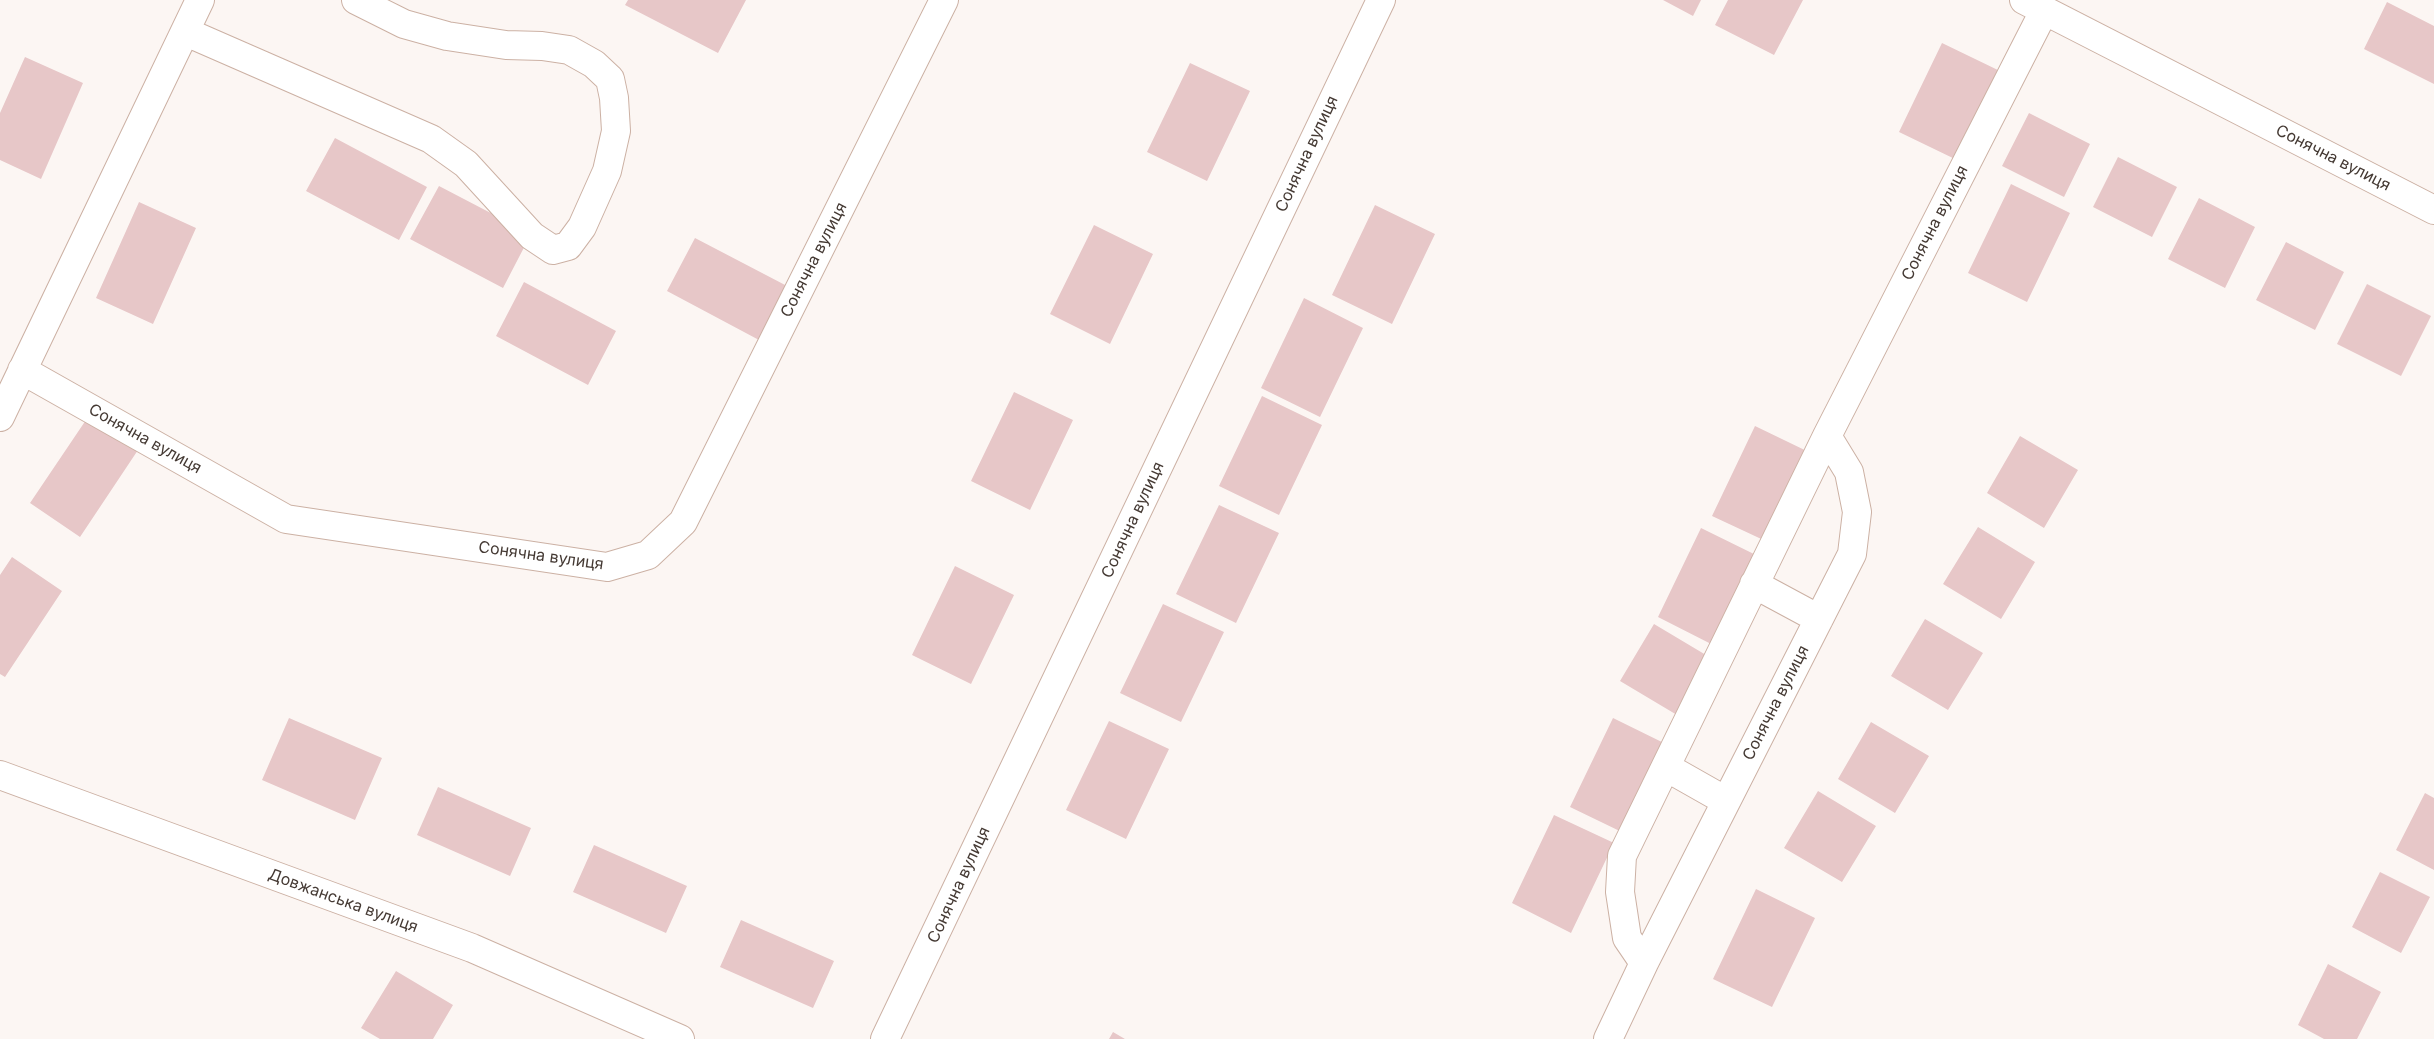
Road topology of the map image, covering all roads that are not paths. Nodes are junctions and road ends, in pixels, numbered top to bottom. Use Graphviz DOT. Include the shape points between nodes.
graph roads {
  1 [pos="200,0"];
  2 [pos="356,0"];
  3 [pos="944,0"];
  4 [pos="1380,0"];
  5 [pos="2034,5"];
  6 [pos="186,32"];
  7 [pos="2434,210"];
  8 [pos="22,370"];
  9 [pos="0,417"];
  10 [pos="1826,436"];
  11 [pos="1754,584"];
  12 [pos="1819,619"];
  13 [pos="1666,767"];
  14 [pos="0,775"];
  15 [pos="1726,801"];
  16 [pos="1644,963"];
  17 [pos="680,1039"];
  18 [pos="885,1039"];
  19 [pos="1608,1039"];
  1 -- 6 [label="street"];
  2 -- 6 [label="street" via="404,24 447,36 569,50 594,64 610,79 616,130 607,170 582,227 568,246 553,250 532,236 466,164 431,139"];
  3 -- 8 [label="street, Сонячна вулиця" via="683,522 648,555 607,567 286,519"];
  4 -- 18 [label="street, Сонячна вулиця"];
  5 -- 7 [label="street, Сонячна вулиця"];
  5 -- 10 [label="street, Сонячна вулиця"];
  6 -- 8 [label="street"];
  8 -- 9 [label="street"];
  10 -- 11 [label="street, Сонячна вулиця"];
  10 -- 12 [label="street, Сонячна вулиця" via="1849,472 1857,512 1852,554"];
  11 -- 12 [label="street"];
  11 -- 13 [label="street, Сонячна вулиця"];
  12 -- 15 [label="street, Сонячна вулиця"];
  13 -- 15 [label="street"];
  13 -- 16 [label="street, Сонячна вулиця" via="1622,856 1620,892 1627,938"];
  14 -- 17 [label="street, Довжанська вулиця" via="472,948"];
  15 -- 16 [label="street, Сонячна вулиця"];
  16 -- 19 [label="street, Сонячна вулиця"];
}
